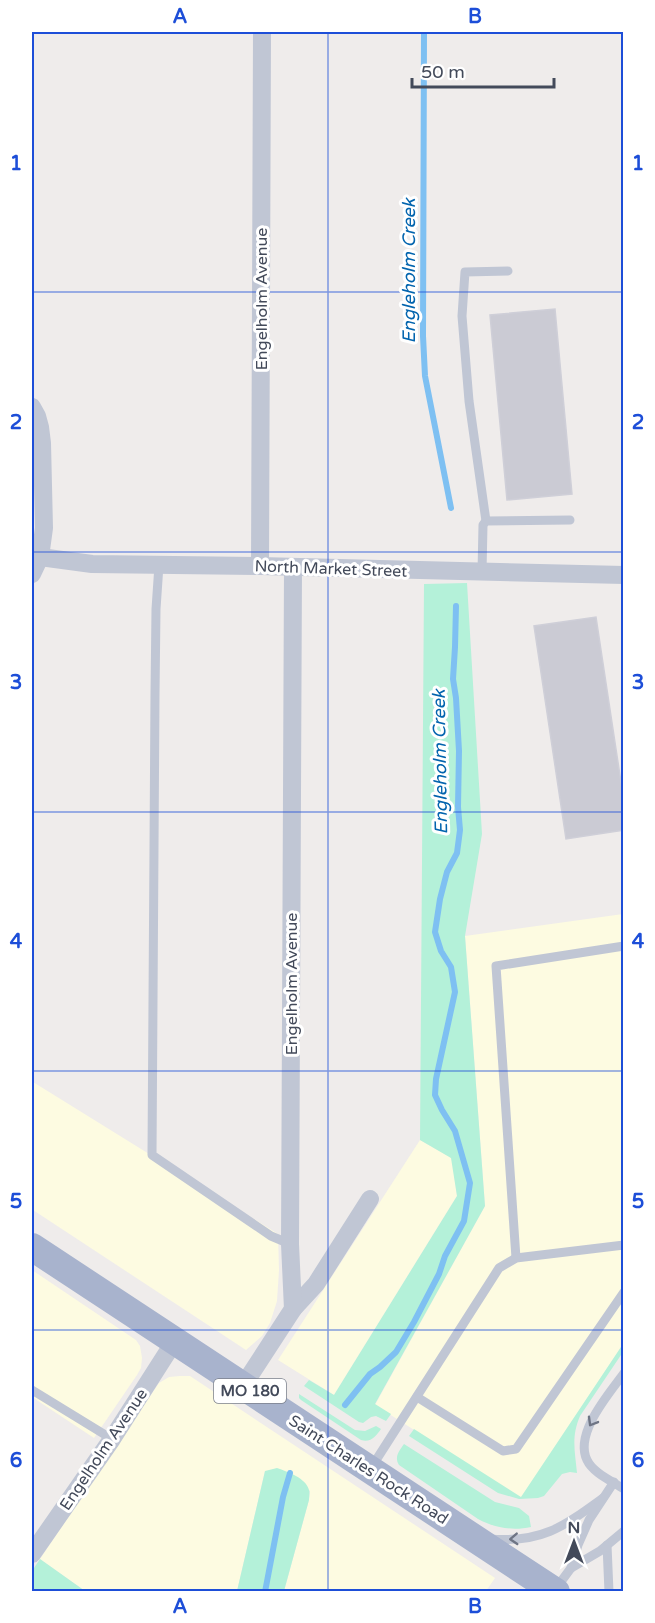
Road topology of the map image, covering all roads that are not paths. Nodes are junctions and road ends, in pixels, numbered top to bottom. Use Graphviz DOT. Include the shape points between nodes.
graph roads {
  1 [pos="262,32"];
  2 [pos="508,271"];
  3 [pos="32,406"];
  4 [pos="570,520"];
  5 [pos="486,521"];
  6 [pos="40,557"];
  7 [pos="159,565"];
  8 [pos="260,566"];
  9 [pos="293,568"];
  10 [pos="482,572"];
  11 [pos="32,574"];
  12 [pos="624,575"];
  13 [pos="624,946"];
  14 [pos="370,1199"];
  15 [pos="290,1244"];
  16 [pos="624,1245"];
  17 [pos="32,1247"];
  18 [pos="516,1258"];
  19 [pos="624,1292"];
  20 [pos="293,1309"];
  21 [pos="174,1342"];
  22 [pos="624,1373"];
  23 [pos="243,1386"];
  24 [pos="32,1390"];
  25 [pos="417,1397"];
  26 [pos="111,1439"];
  27 [pos="370,1470"];
  28 [pos="614,1482"];
  29 [pos="624,1489"];
  30 [pos="603,1498"];
  31 [pos="624,1531"];
  32 [pos="470,1535"];
  33 [pos="608,1545"];
  34 [pos="32,1554"];
  35 [pos="559,1585"];
  36 [pos="609,1592"];
  1 -- 8 [label="street, Engelholm Avenue"];
  2 -- 5 [label="lane" via="465,272 462,316 469,401"];
  3 -- 6 [label="street" via="42,443 44,528"];
  4 -- 5 [label="lane"];
  5 -- 10 [label="lane"];
  6 -- 7 [label="street, North Market Street" via="92,564"];
  6 -- 11 [label="street"];
  7 -- 8 [label="street, North Market Street"];
  7 -- 15 [label="lane" via="153,1155 271,1236"];
  8 -- 9 [label="street, North Market Street"];
  9 -- 10 [label="street, North Market Street"];
  9 -- 15 [label="street, Engelholm Avenue"];
  10 -- 12 [label="street, North Market Street"];
  13 -- 18 [label="lane" via="496,966"];
  14 -- 20 [label="street" via="316,1284"];
  15 -- 20 [label="street, Engelholm Avenue"];
  16 -- 18 [label="lane"];
  17 -- 21 [label="main road, Saint Charles Rock Road / MO 180"];
  18 -- 25 [label="lane" via="499,1268"];
  19 -- 25 [label="lane" via="516,1449 503,1451"];
  20 -- 23 [label="street"];
  21 -- 23 [label="main road, Saint Charles Rock Road / MO 180"];
  21 -- 26 [label="street, Engelholm Avenue"];
  22 -- 28 [label="lane, one-way" via="585,1437 587,1460"];
  23 -- 27 [label="main road, Saint Charles Rock Road / MO 180"];
  24 -- 26 [label="lane"];
  25 -- 27 [label="lane"];
  26 -- 34 [label="street, Engelholm Avenue"];
  27 -- 32 [label="main road, Saint Charles Rock Road / MO 180"];
  28 -- 29 [label="lane"];
  28 -- 30 [label="lane"];
  30 -- 32 [label="lane, one-way" via="564,1525 541,1535 506,1540"];
  30 -- 35 [label="lane"];
  31 -- 33 [label="lane"];
  32 -- 35 [label="main road, Saint Charles Rock Road / MO 180"];
  33 -- 35 [label="lane"];
  33 -- 36 [label="lane"];
}
